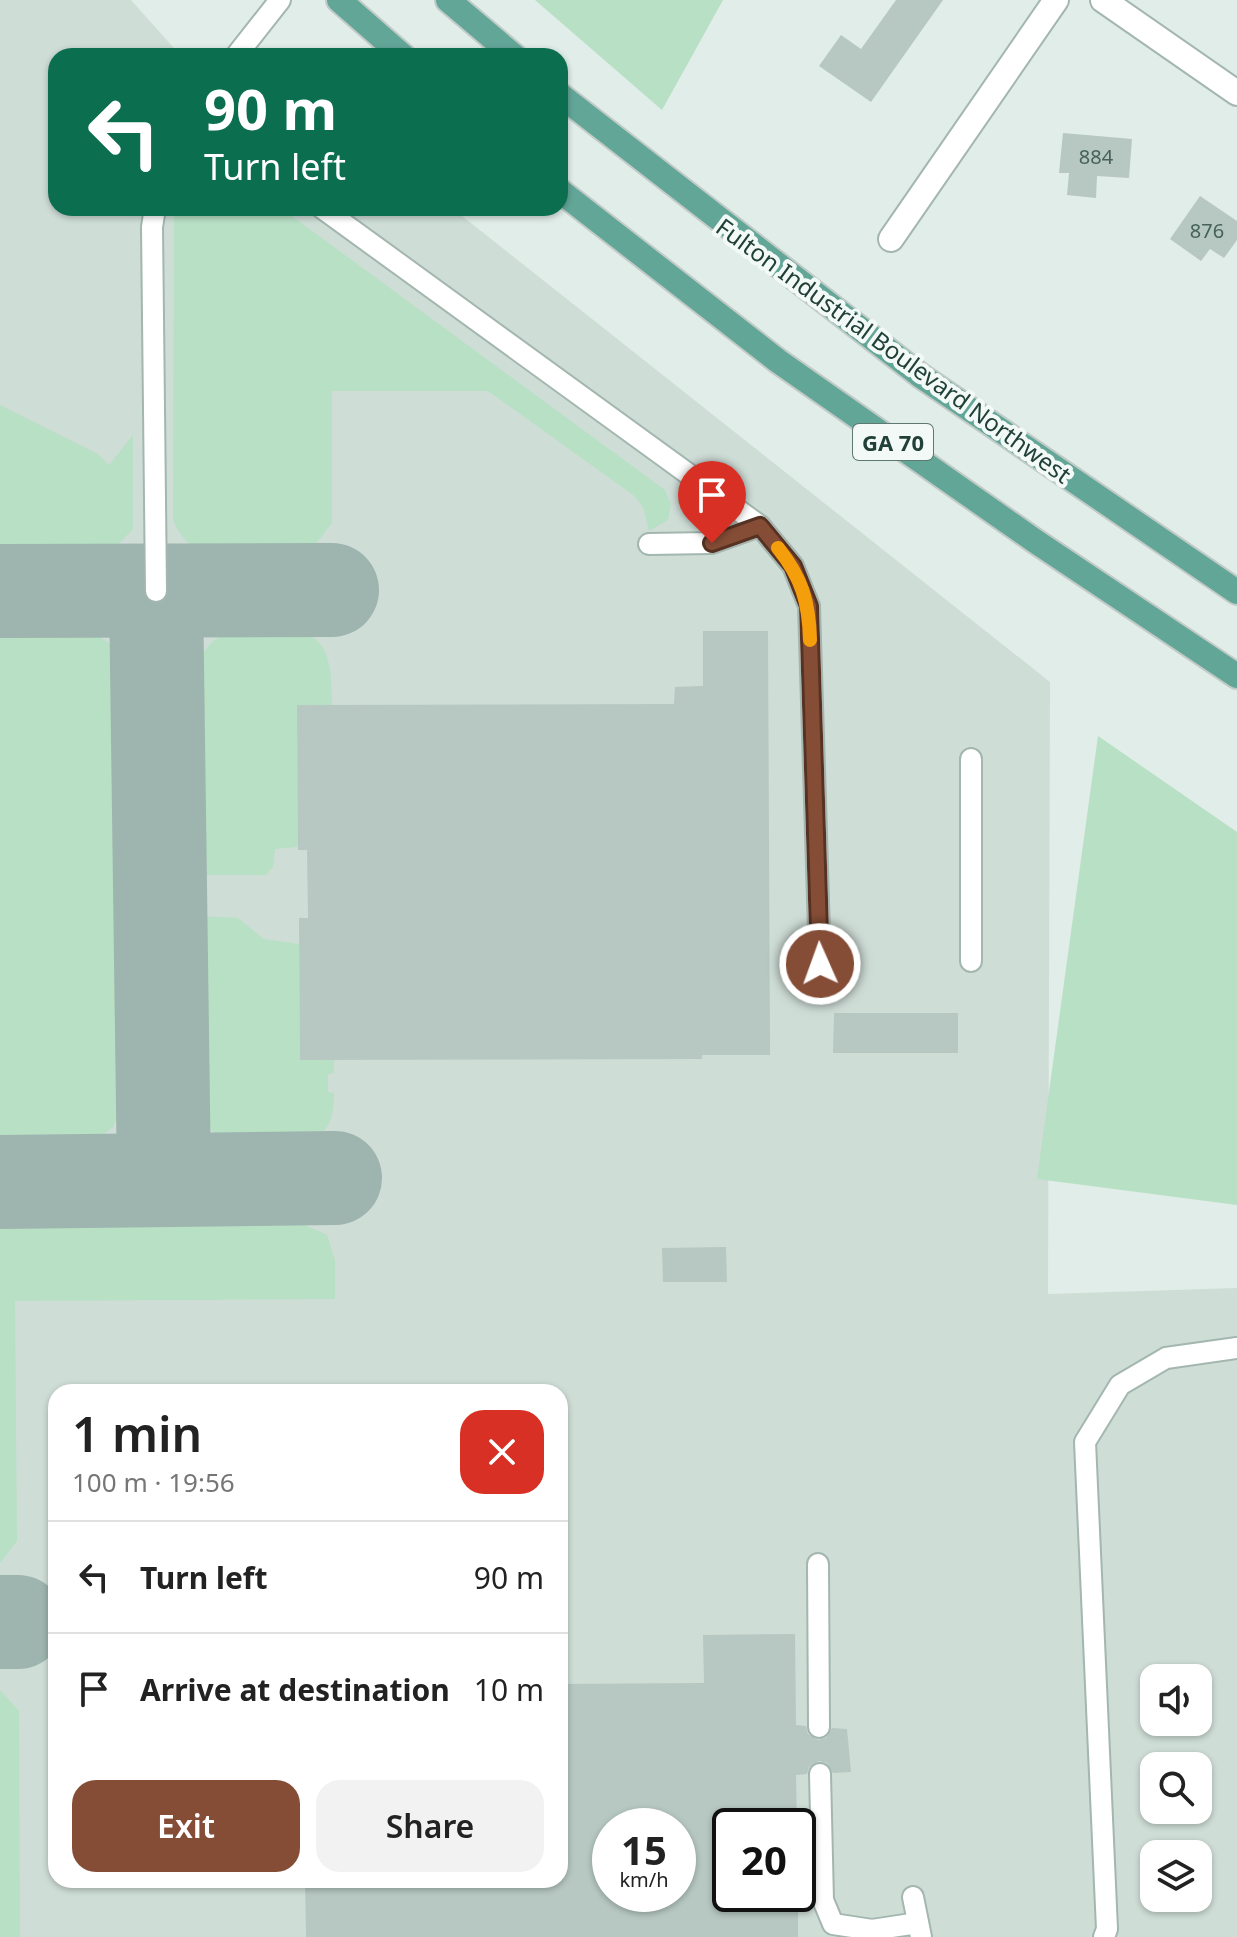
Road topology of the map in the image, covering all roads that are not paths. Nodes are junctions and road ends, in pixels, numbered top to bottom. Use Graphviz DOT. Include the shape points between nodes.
graph roads {
  1 [pos="280,0"];
  2 [pos="339,0"];
  3 [pos="448,0"];
  4 [pos="1056,0"];
  5 [pos="1103,0"];
  6 [pos="242,48"];
  7 [pos="394,48"];
  8 [pos="505,48"];
  9 [pos="1237,93"];
  10 [pos="568,101"];
  11 [pos="568,197"];
  12 [pos="154,216"];
  13 [pos="333,216"];
  14 [pos="891,239"];
  15 [pos="760,526"];
  16 [pos="649,544"];
  17 [pos="156,591"];
  18 [pos="1237,592"];
  19 [pos="1237,676"];
  20 [pos="971,759"];
  21 [pos="971,961"];
  22 [pos="820,964"];
  23 [pos="1237,1348"];
  24 [pos="818,1564"];
  25 [pos="819,1727"];
  26 [pos="820,1774"];
  27 [pos="913,1897"];
  28 [pos="919,1930"];
  29 [pos="1104,1937"];
  1 -- 6 [label="lane"];
  2 -- 7 [label="main road"];
  3 -- 8 [label="main road"];
  4 -- 14 [label="street"];
  5 -- 9 [label="street"];
  10 -- 18 [label="main road, Fulton Industrial Boulevard Northwest / GA 70" via="909,367"];
  11 -- 19 [label="main road, GA 70" via="778,361"];
  12 -- 17 [label="lane"];
  13 -- 15 [label="lane"];
  15 -- 16 [label="lane" via="712,543"];
  15 -- 22 [label="lane" via="793,566 809,606"];
  20 -- 21 [label="lane"];
  23 -- 29 [label="lane" via="1166,1358 1120,1385 1085,1442"];
  24 -- 25 [label="lane"];
  26 -- 28 [label="lane" via="823,1900 833,1924"];
  27 -- 28 [label="lane"];
}
